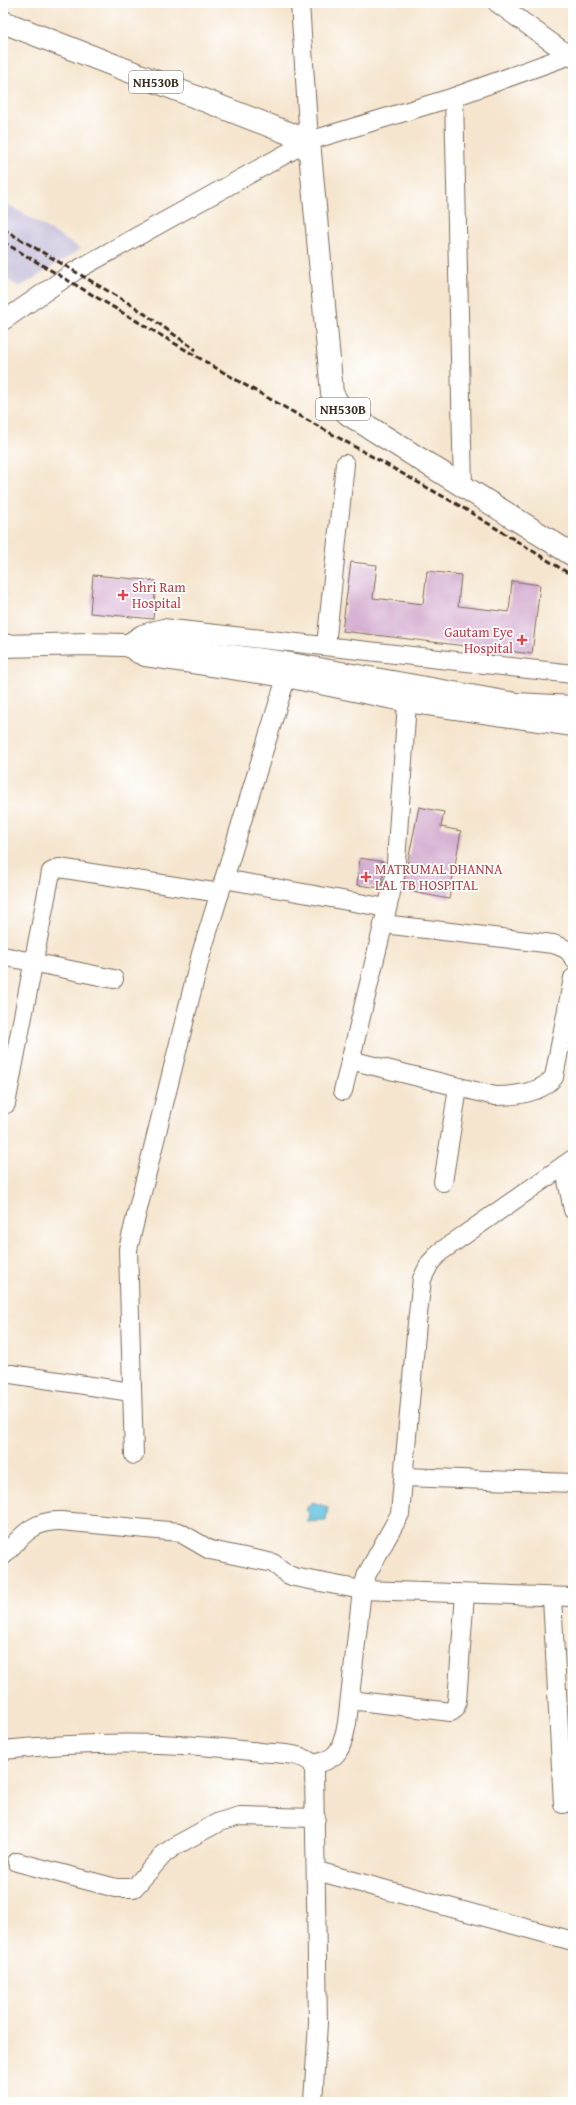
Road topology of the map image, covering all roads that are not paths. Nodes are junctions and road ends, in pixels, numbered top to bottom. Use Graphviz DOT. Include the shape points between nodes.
graph roads {
  1 [pos="300,3"];
  2 [pos="497,3"];
  3 [pos="3,22"];
  4 [pos="572,56"];
  5 [pos="454,96"];
  6 [pos="309,141"];
  7 [pos="3,321"];
  8 [pos="345,464"];
  9 [pos="463,486"];
  10 [pos="573,555"];
  11 [pos="125,645"];
  12 [pos="3,646"];
  13 [pos="326,646"];
  14 [pos="573,674"];
  15 [pos="286,678"];
  16 [pos="408,703"];
  17 [pos="573,707"];
  18 [pos="573,727"];
  19 [pos="222,886"];
  20 [pos="385,916"];
  21 [pos="3,956"];
  22 [pos="573,958"];
  23 [pos="33,962"];
  24 [pos="573,978"];
  25 [pos="114,979"];
  26 [pos="350,1060"];
  27 [pos="458,1088"];
  28 [pos="342,1091"];
  29 [pos="6,1104"];
  30 [pos="568,1162"];
  31 [pos="443,1182"];
  32 [pos="573,1210"];
  33 [pos="11,1374"];
  34 [pos="131,1392"];
  35 [pos="134,1455"];
  36 [pos="404,1477"];
  37 [pos="573,1483"];
  38 [pos="3,1556"];
  39 [pos="362,1590"];
  40 [pos="465,1594"];
  41 [pos="552,1597"];
  42 [pos="573,1597"];
  43 [pos="350,1700"];
  44 [pos="3,1750"];
  45 [pos="313,1764"];
  46 [pos="563,1804"];
  47 [pos="316,1818"];
  48 [pos="17,1862"];
  49 [pos="317,1871"];
  50 [pos="573,1941"];
  51 [pos="313,2102"];
  1 -- 6 [label="street"];
  2 -- 4 [label="street"];
  3 -- 6 [label="main road, NH530B"];
  4 -- 5 [label="street"];
  5 -- 6 [label="street"];
  5 -- 9 [label="street"];
  6 -- 7 [label="street" via="75,271"];
  6 -- 9 [label="main road, NH530B" via="332,393 348,414"];
  8 -- 13 [label="street"];
  9 -- 10 [label="main road, NH530B"];
  11 -- 12 [label="main road"];
  11 -- 13 [label="street" via="142,634 163,628"];
  11 -- 15 [label="street" via="144,657"];
  11 -- 17 [label="main road" via="158,646 306,666 516,704"];
  13 -- 14 [label="street"];
  15 -- 16 [label="street"];
  15 -- 19 [label="street"];
  16 -- 18 [label="street"];
  16 -- 20 [label="street" via="395,876"];
  19 -- 20 [label="street"];
  19 -- 23 [label="street" via="54,869 49,875"];
  19 -- 34 [label="street" via="201,954 128,1249"];
  20 -- 22 [label="street" via="553,944 564,947"];
  20 -- 26 [label="street"];
  21 -- 23 [label="street"];
  23 -- 25 [label="street"];
  23 -- 29 [label="street"];
  24 -- 27 [label="street" via="551,1082 543,1087 503,1096"];
  26 -- 27 [label="street"];
  26 -- 28 [label="street"];
  27 -- 31 [label="street"];
  30 -- 32 [label="street"];
  30 -- 36 [label="street" via="440,1252 426,1271 422,1279 417,1323"];
  33 -- 34 [label="street"];
  34 -- 35 [label="street"];
  36 -- 37 [label="street"];
  36 -- 39 [label="street" via="400,1514 367,1574"];
  38 -- 39 [label="street" via="26,1532 48,1520 165,1531 184,1534 210,1550 273,1563 294,1577"];
  39 -- 40 [label="street"];
  39 -- 43 [label="street"];
  40 -- 41 [label="street"];
  40 -- 43 [label="street" via="455,1709 451,1712"];
  41 -- 42 [label="street"];
  41 -- 46 [label="street"];
  43 -- 45 [label="street" via="342,1743 337,1755"];
  44 -- 45 [label="street" via="166,1743 300,1756"];
  45 -- 47 [label="street"];
  47 -- 48 [label="street" via="240,1816 219,1822 164,1854 134,1888 116,1888"];
  47 -- 49 [label="street"];
  49 -- 50 [label="street"];
  49 -- 51 [label="street" via="318,2023"];
}
